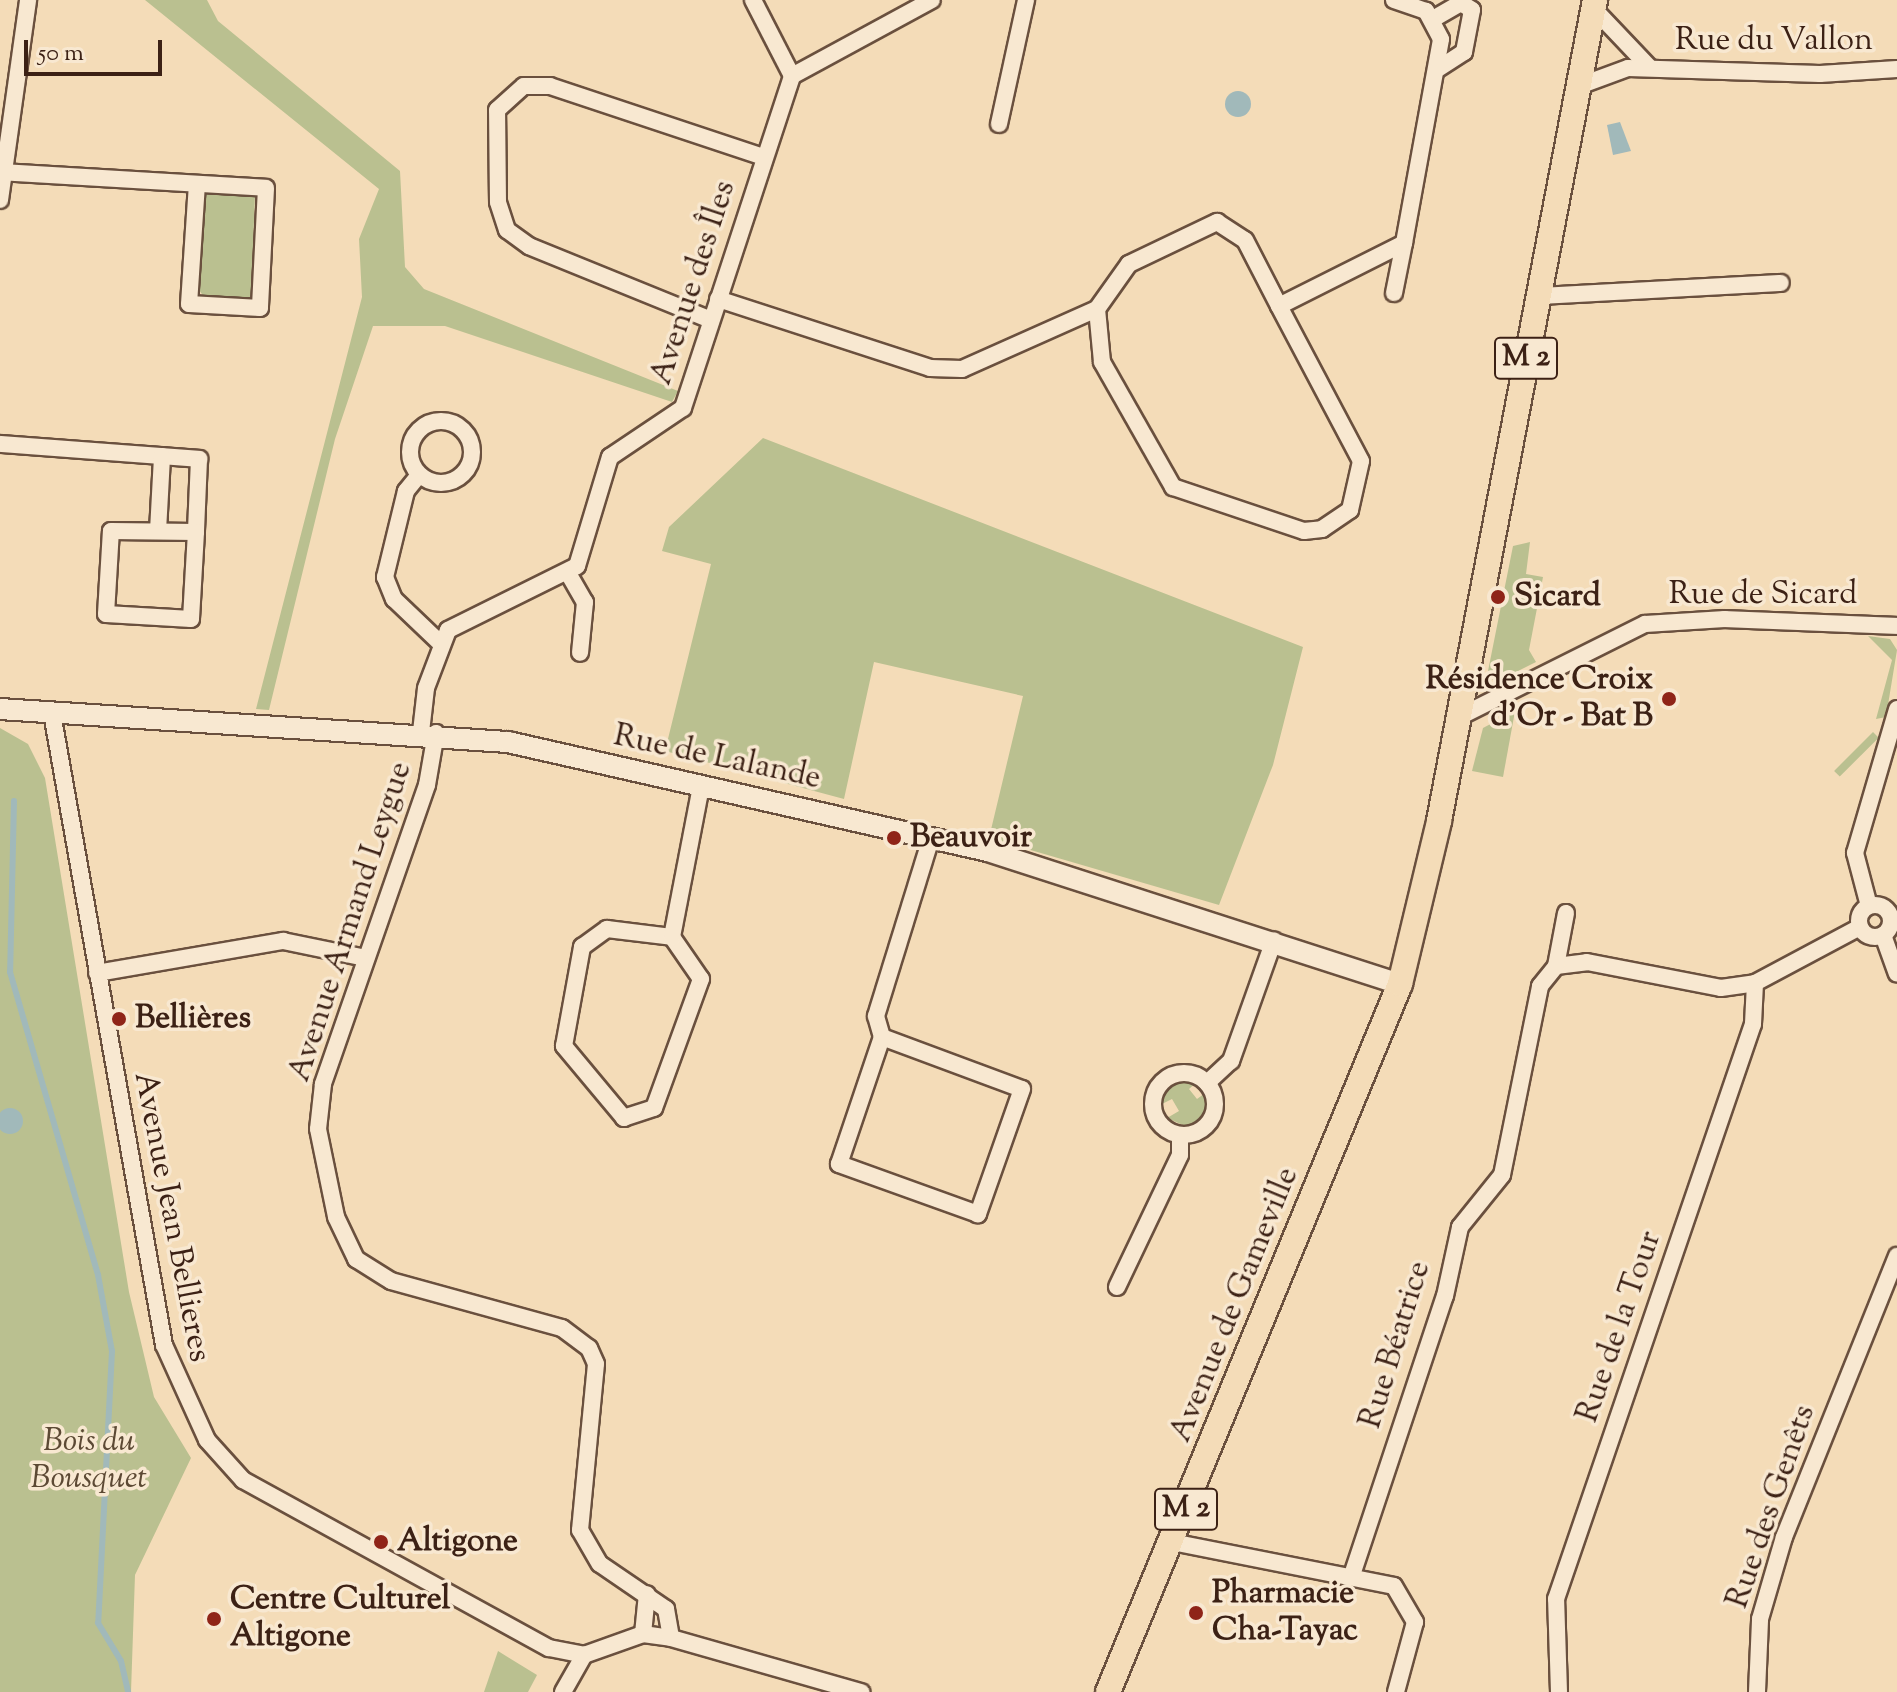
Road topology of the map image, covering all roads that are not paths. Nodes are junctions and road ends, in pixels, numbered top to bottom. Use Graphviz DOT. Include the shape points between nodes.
graph roads {
  1 [pos="28,0"];
  2 [pos="753,0"];
  3 [pos="932,0"];
  4 [pos="1026,0"];
  5 [pos="1394,0"];
  6 [pos="1594,4"];
  7 [pos="1433,19"];
  8 [pos="1650,67"];
  9 [pos="1439,68"];
  10 [pos="1897,69"];
  11 [pos="792,76"];
  12 [pos="1579,86"];
  13 [pos="999,124"];
  14 [pos="764,157"];
  15 [pos="1,172"];
  16 [pos="197,184"];
  17 [pos="0,200"];
  18 [pos="1404,243"];
  19 [pos="1781,283"];
  20 [pos="1394,293"];
  21 [pos="1539,296"];
  22 [pos="718,299"];
  23 [pos="1279,306"];
  24 [pos="1097,309"];
  25 [pos="711,320"];
  26 [pos="0,444"];
  27 [pos="162,456"];
  28 [pos="419,475"];
  29 [pos="158,531"];
  30 [pos="196,532"];
  31 [pos="568,573"];
  32 [pos="1897,626"];
  33 [pos="439,642"];
  34 [pos="580,653"];
  35 [pos="0,700"];
  36 [pos="0,709"];
  37 [pos="1897,709"];
  38 [pos="52,713"];
  39 [pos="1459,717"];
  40 [pos="429,732"];
  41 [pos="701,786"];
  42 [pos="931,838"];
  43 [pos="1869,906"];
  44 [pos="1893,912"];
  45 [pos="1566,913"];
  46 [pos="1860,927"];
  47 [pos="1883,935"];
  48 [pos="672,937"];
  49 [pos="1274,940"];
  50 [pos="366,958"];
  51 [pos="1556,966"];
  52 [pos="97,973"];
  53 [pos="1897,974"];
  54 [pos="1755,983"];
  55 [pos="1400,984"];
  56 [pos="882,1037"];
  57 [pos="1207,1083"];
  58 [pos="1180,1135"];
  59 [pos="1897,1256"];
  60 [pos="1117,1287"];
  61 [pos="1172,1542"];
  62 [pos="1352,1575"];
  63 [pos="647,1594"];
  64 [pos="643,1634"];
  65 [pos="671,1638"];
  66 [pos="584,1655"];
  67 [pos="563,1692"];
  68 [pos="861,1692"];
  69 [pos="1108,1692"];
  70 [pos="1396,1692"];
  71 [pos="1559,1692"];
  72 [pos="1757,1692"];
  1 -- 15 [label="street"];
  2 -- 11 [label="street"];
  3 -- 11 [label="street"];
  4 -- 13 [label="street"];
  5 -- 7 [label="street"];
  6 -- 8 [label="street, Rue du Vallon" via="1633,58"];
  6 -- 12 [label="main road, M 2"];
  7 -- 9 [label="street"];
  7 -- 9 [label="street" via="1461,3 1472,10 1464,52"];
  8 -- 10 [label="street, Rue du Vallon" via="1796,74"];
  8 -- 12 [label="street, Rue du Vallon" via="1610,71"];
  9 -- 18 [label="street"];
  11 -- 14 [label="street, Avenue des Îles"];
  12 -- 21 [label="main road, M 2"];
  14 -- 22 [label="street, Avenue des Îles"];
  14 -- 25 [label="street" via="536,84 513,91 497,110 498,202 507,230 529,246"];
  15 -- 16 [label="street"];
  15 -- 17 [label="street"];
  16 -- 16 [label="street" via="266,188 260,308 189,304"];
  18 -- 20 [label="street"];
  18 -- 23 [label="street"];
  19 -- 21 [label="street"];
  21 -- 39 [label="main road, M 2"];
  22 -- 24 [label="street" via="945,370 977,365"];
  22 -- 25 [label="street, Avenue des Îles"];
  23 -- 24 [label="street" via="1245,240 1217,222 1129,264"];
  23 -- 24 [label="street" via="1361,461 1350,510 1322,529 1304,531 1173,487 1102,362"];
  25 -- 31 [label="street, Avenue des Îles" via="677,416 610,457 584,555"];
  26 -- 27 [label="street"];
  27 -- 29 [label="street"];
  27 -- 30 [label="street" via="199,459"];
  28 -- 33 [label="street" via="406,491 385,577 394,599"];
  29 -- 30 [label="street"];
  29 -- 30 [label="street" via="111,531 106,614 191,619"];
  31 -- 33 [label="street" via="461,620"];
  31 -- 34 [label="street" via="585,602"];
  32 -- 39 [label="street, Rue de Sicard" via="1725,619 1645,624"];
  33 -- 40 [label="street"];
  35 -- 36 [label="street"];
  36 -- 38 [label="street, Rue de Lalande"];
  37 -- 43 [label="street" via="1855,853"];
  38 -- 40 [label="street, Rue de Lalande"];
  38 -- 52 [label="street, Avenue Jean Bellieres"];
  39 -- 55 [label="main road, M 2"];
  40 -- 41 [label="street, Rue de Lalande"];
  40 -- 50 [label="street, Avenue Armand Leygue" via="427,785"];
  41 -- 42 [label="street, Rue de Lalande"];
  41 -- 48 [label="street"];
  42 -- 49 [label="street, Rue de Lalande"];
  42 -- 56 [label="street" via="876,1016"];
  43 -- 44 [label="street"];
  43 -- 46 [label="street"];
  44 -- 47 [label="street"];
  45 -- 51 [label="street, Rue Béatrice"];
  46 -- 47 [label="street"];
  46 -- 54 [label="street"];
  47 -- 53 [label="street"];
  48 -- 48 [label="street" via="607,929 582,947 564,1046 624,1118 654,1108 701,979"];
  49 -- 55 [label="street, Rue de Lalande"];
  49 -- 57 [label="street" via="1231,1061"];
  50 -- 52 [label="street" via="283,941"];
  50 -- 63 [label="street, Avenue Armand Leygue" via="323,1084 318,1129 336,1217 356,1259 391,1281 578,1335 596,1364 580,1530 600,1564"];
  51 -- 54 [label="street" via="1587,962 1721,988"];
  51 -- 62 [label="street, Rue Béatrice" via="1540,986 1502,1175 1460,1227 1445,1296"];
  52 -- 66 [label="street, Avenue Jean Bellieres" via="164,1345 207,1440 243,1480 367,1552 549,1648"];
  54 -- 71 [label="street, Rue de la Tour" via="1753,1024 1556,1599"];
  55 -- 61 [label="main road, Avenue de Gameville / M 2"];
  56 -- 56 [label="street" via="839,1164 978,1214 1022,1089"];
  57 -- 58 [label="street" via="1216,1103 1211,1120"];
  57 -- 58 [label="street" via="1179,1072 1157,1087 1154,1113"];
  58 -- 60 [label="street" via="1180,1155"];
  59 -- 72 [label="street, Rue des Genêts" via="1784,1537 1760,1619"];
  61 -- 62 [label="street"];
  61 -- 69 [label="main road, Avenue de Gameville / M 2"];
  62 -- 70 [label="street" via="1394,1586 1415,1622"];
  63 -- 64 [label="street"];
  63 -- 65 [label="street, Avenue Armand Leygue" via="666,1609"];
  64 -- 65 [label="street"];
  64 -- 66 [label="street"];
  65 -- 68 [label="street"];
  66 -- 67 [label="street"];
}
